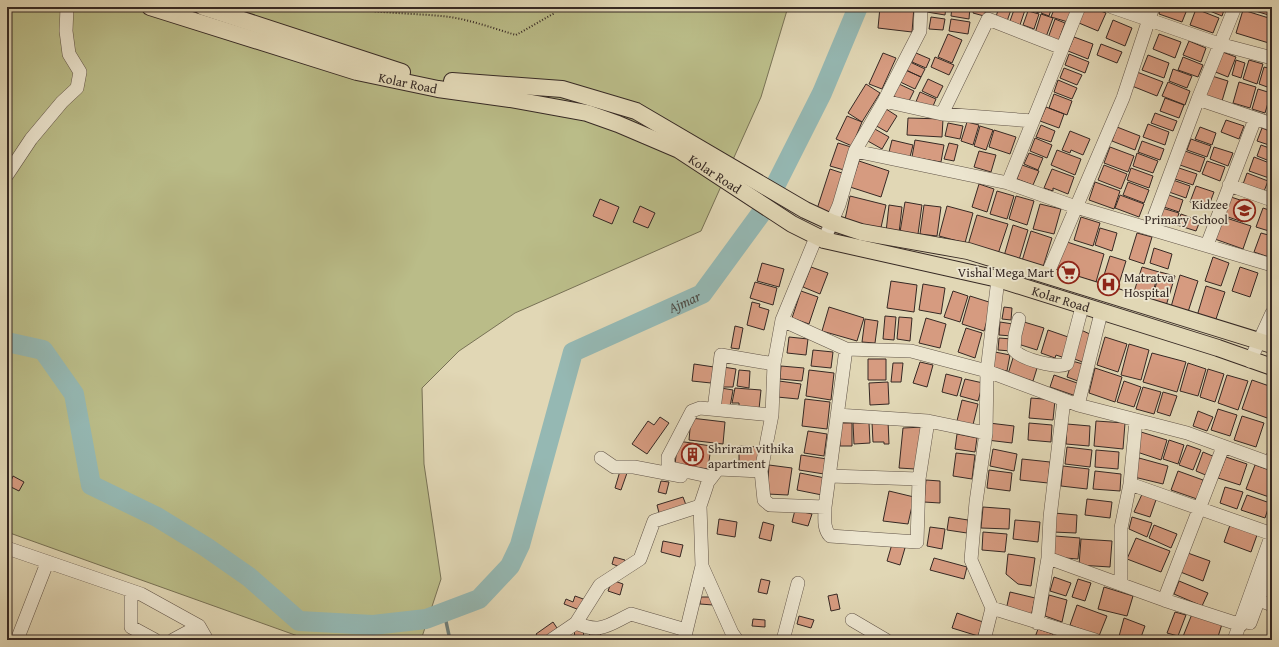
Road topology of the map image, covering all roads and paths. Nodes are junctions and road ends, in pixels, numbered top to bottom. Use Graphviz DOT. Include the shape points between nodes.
graph roads {
  1 [pos="67,7"];
  2 [pos="150,7"];
  3 [pos="203,7"];
  4 [pos="342,7"];
  5 [pos="554,7"];
  6 [pos="922,7"];
  7 [pos="1079,7"];
  8 [pos="1112,7"];
  9 [pos="1153,7"];
  10 [pos="1235,7"];
  11 [pos="1148,20"];
  12 [pos="1219,44"];
  13 [pos="1062,48"];
  14 [pos="1272,58"];
  15 [pos="1198,99"];
  16 [pos="884,101"];
  17 [pos="942,114"];
  18 [pos="1255,119"];
  19 [pos="1033,121"];
  20 [pos="1272,124"];
  21 [pos="681,144"];
  22 [pos="855,151"];
  23 [pos="7,175"];
  24 [pos="1008,183"];
  25 [pos="1229,185"];
  26 [pos="1272,200"];
  27 [pos="1076,207"];
  28 [pos="831,222"];
  29 [pos="1150,228"];
  30 [pos="820,238"];
  31 [pos="1207,245"];
  32 [pos="1272,265"];
  33 [pos="1047,275"];
  34 [pos="998,279"];
  35 [pos="1082,307"];
  36 [pos="1101,313"];
  37 [pos="1272,313"];
  38 [pos="1019,319"];
  39 [pos="782,320"];
  40 [pos="1266,344"];
  41 [pos="846,349"];
  42 [pos="1250,361"];
  43 [pos="774,364"];
  44 [pos="1272,367"];
  45 [pos="987,371"];
  46 [pos="1064,400"];
  47 [pos="1078,404"];
  48 [pos="714,409"];
  49 [pos="772,415"];
  50 [pos="837,415"];
  51 [pos="1136,420"];
  52 [pos="928,422"];
  53 [pos="986,433"];
  54 [pos="1223,447"];
  55 [pos="601,458"];
  56 [pos="1272,464"];
  57 [pos="761,471"];
  58 [pos="830,476"];
  59 [pos="710,479"];
  60 [pos="919,479"];
  61 [pos="1130,484"];
  62 [pos="700,506"];
  63 [pos="825,507"];
  64 [pos="1200,508"];
  65 [pos="1272,534"];
  66 [pos="7,548"];
  67 [pos="1048,558"];
  68 [pos="47,563"];
  69 [pos="1272,564"];
  70 [pos="702,566"];
  71 [pos="798,583"];
  72 [pos="1121,583"];
  73 [pos="131,591"];
  74 [pos="1164,600"];
  75 [pos="1259,600"];
  76 [pos="1272,605"];
  77 [pos="992,608"];
  78 [pos="852,620"];
  79 [pos="576,623"];
  80 [pos="1037,623"];
  81 [pos="1241,625"];
  82 [pos="199,626"];
  83 [pos="685,635"];
  84 [pos="17,640"];
  85 [pos="156,640"];
  86 [pos="173,640"];
  87 [pos="207,640"];
  88 [pos="551,640"];
  89 [pos="737,640"];
  90 [pos="783,640"];
  91 [pos="886,640"];
  92 [pos="984,640"];
  93 [pos="1096,640"];
  94 [pos="1234,640"];
  95 [pos="1244,640"];
  1 -- 23 [label="street" via="66,32 69,54 80,72 77,88 31,139"];
  2 -- 21 [label="main road, Kolar Road" via="357,72 438,89 587,113"];
  3 -- 21 [label="main road, Kolar Road" via="411,74 440,80 562,89 636,111"];
  4 -- 5 [label="path" via="390,14 442,16 516,34 554,14"];
  6 -- 16 [label="street" via="920,31"];
  7 -- 13 [label="street"];
  8 -- 11 [label="street"];
  9 -- 11 [label="street"];
  10 -- 12 [label="street"];
  11 -- 12 [label="street"];
  11 -- 27 [label="street" via="1123,98"];
  12 -- 14 [label="street"];
  12 -- 15 [label="street"];
  13 -- 17 [label="street" via="988,19"];
  13 -- 19 [label="street"];
  15 -- 18 [label="street"];
  15 -- 29 [label="street"];
  16 -- 17 [label="street"];
  16 -- 22 [label="street"];
  17 -- 19 [label="street"];
  18 -- 20 [label="street"];
  18 -- 25 [label="street"];
  19 -- 24 [label="street"];
  21 -- 28 [label="main road, Kolar Road"];
  21 -- 30 [label="main road, Kolar Road" via="792,224"];
  22 -- 24 [label="street"];
  22 -- 28 [label="street" via="839,205"];
  24 -- 27 [label="street"];
  25 -- 26 [label="street"];
  25 -- 31 [label="street"];
  27 -- 29 [label="street"];
  27 -- 33 [label="street"];
  28 -- 30 [label="street"];
  28 -- 33 [label="main road, Kolar Road" via="862,232 968,251"];
  29 -- 31 [label="street"];
  30 -- 34 [label="main road, Kolar Road"];
  30 -- 39 [label="street"];
  31 -- 32 [label="street"];
  33 -- 40 [label="main road, Kolar Road"];
  34 -- 35 [label="main road, Kolar Road"];
  34 -- 45 [label="street"];
  35 -- 36 [label="main road, Kolar Road"];
  35 -- 38 [label="street" via="1067,364 1063,366 1018,355 1014,350"];
  36 -- 42 [label="main road, Kolar Road" via="1218,348"];
  36 -- 47 [label="street"];
  37 -- 40 [label="street"];
  39 -- 41 [label="street"];
  39 -- 43 [label="street"];
  40 -- 42 [label="street"];
  41 -- 45 [label="street" via="911,352"];
  41 -- 50 [label="street"];
  42 -- 44 [label="main road, Kolar Road"];
  43 -- 48 [label="street" via="720,355"];
  43 -- 49 [label="street"];
  45 -- 46 [label="street"];
  45 -- 53 [label="street"];
  46 -- 47 [label="street"];
  46 -- 67 [label="street" via="1050,517"];
  47 -- 51 [label="street"];
  48 -- 49 [label="street"];
  48 -- 59 [label="street" via="692,410 668,457 671,468"];
  49 -- 57 [label="street"];
  50 -- 52 [label="street"];
  50 -- 58 [label="street"];
  51 -- 54 [label="street" via="1187,433"];
  51 -- 61 [label="street"];
  52 -- 53 [label="street"];
  52 -- 60 [label="street"];
  53 -- 77 [label="street" via="976,502 972,560"];
  54 -- 56 [label="street"];
  54 -- 64 [label="street"];
  55 -- 59 [label="street" via="614,467 634,467"];
  57 -- 59 [label="street" via="718,469"];
  57 -- 63 [label="street" via="766,503"];
  58 -- 60 [label="street"];
  58 -- 63 [label="street"];
  59 -- 62 [label="street"];
  60 -- 63 [label="street" via="917,542 830,536 824,523"];
  61 -- 64 [label="street"];
  61 -- 72 [label="street" via="1121,528"];
  62 -- 70 [label="street"];
  62 -- 79 [label="street" via="654,521 640,558 600,585"];
  64 -- 65 [label="street"];
  64 -- 74 [label="street"];
  65 -- 81 [label="street"];
  66 -- 68 [label="street"];
  67 -- 72 [label="street"];
  67 -- 80 [label="street"];
  68 -- 73 [label="street"];
  68 -- 84 [label="street"];
  69 -- 75 [label="street"];
  70 -- 83 [label="street"];
  70 -- 89 [label="street"];
  71 -- 90 [label="street"];
  72 -- 74 [label="street"];
  73 -- 82 [label="street"];
  73 -- 85 [label="street" via="131,627"];
  74 -- 81 [label="street"];
  75 -- 76 [label="street"];
  75 -- 95 [label="street"];
  77 -- 80 [label="street"];
  77 -- 92 [label="street"];
  78 -- 91 [label="street"];
  79 -- 83 [label="street" via="590,629 603,628 631,614"];
  79 -- 88 [label="street"];
  80 -- 93 [label="street"];
  81 -- 94 [label="street"];
  82 -- 86 [label="street"];
  82 -- 87 [label="street"];
}
